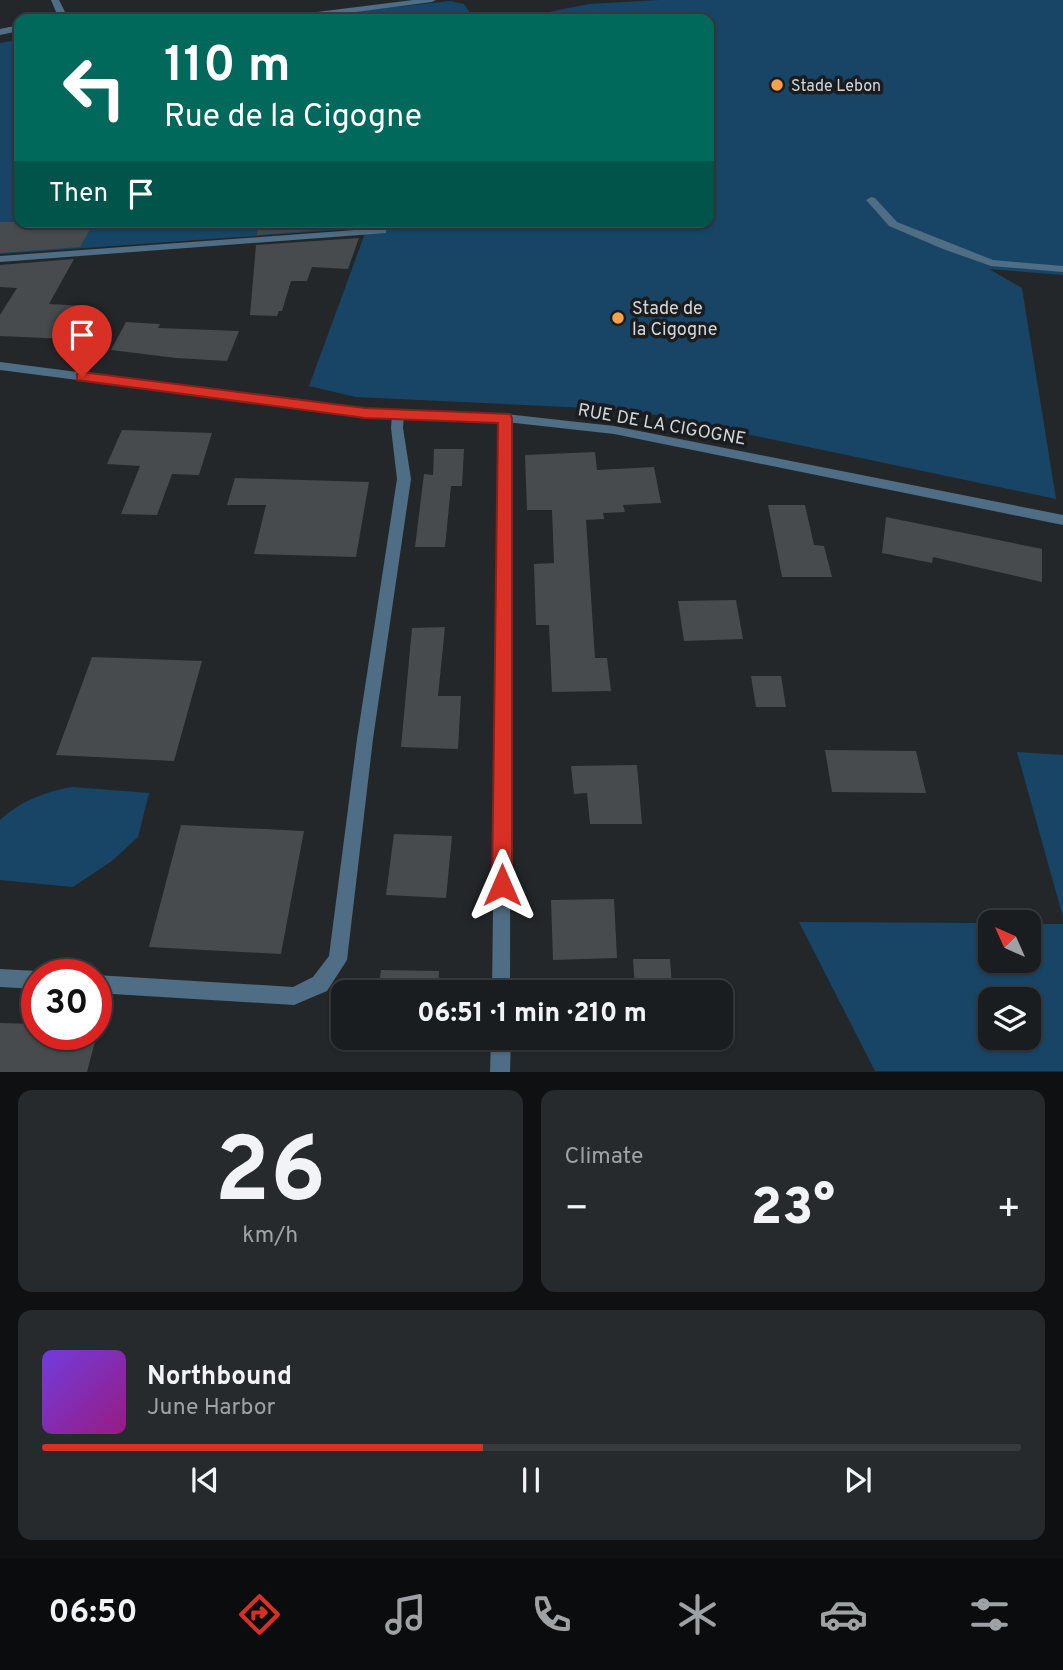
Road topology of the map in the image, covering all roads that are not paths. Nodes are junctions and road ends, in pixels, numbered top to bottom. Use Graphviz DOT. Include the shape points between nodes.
graph roads {
  1 [pos="432,0"];
  2 [pos="324,14"];
  3 [pos="871,200"];
  4 [pos="382,231"];
  5 [pos="0,259"];
  6 [pos="1063,269"];
  7 [pos="0,366"];
  8 [pos="398,414"];
  9 [pos="505,418"];
  10 [pos="1063,520"];
  11 [pos="0,978"];
  12 [pos="21,979"];
  13 [pos="501,980"];
  14 [pos="112,985"];
  15 [pos="501,1050"];
  16 [pos="500,1072"];
  1 -- 2 [label="street"];
  3 -- 6 [label="street" via="893,224 947,247 991,262"];
  4 -- 5 [label="street"];
  7 -- 8 [label="street, RUE DE LA CIGOGNE"];
  8 -- 9 [label="street, RUE DE LA CIGOGNE"];
  8 -- 14 [label="street" via="404,479 338,960 320,984 293,996"];
  9 -- 10 [label="street, RUE DE LA CIGOGNE" via="614,430"];
  9 -- 13 [label="street"];
  11 -- 12 [label="street"];
  15 -- 16 [label="street"];
}
